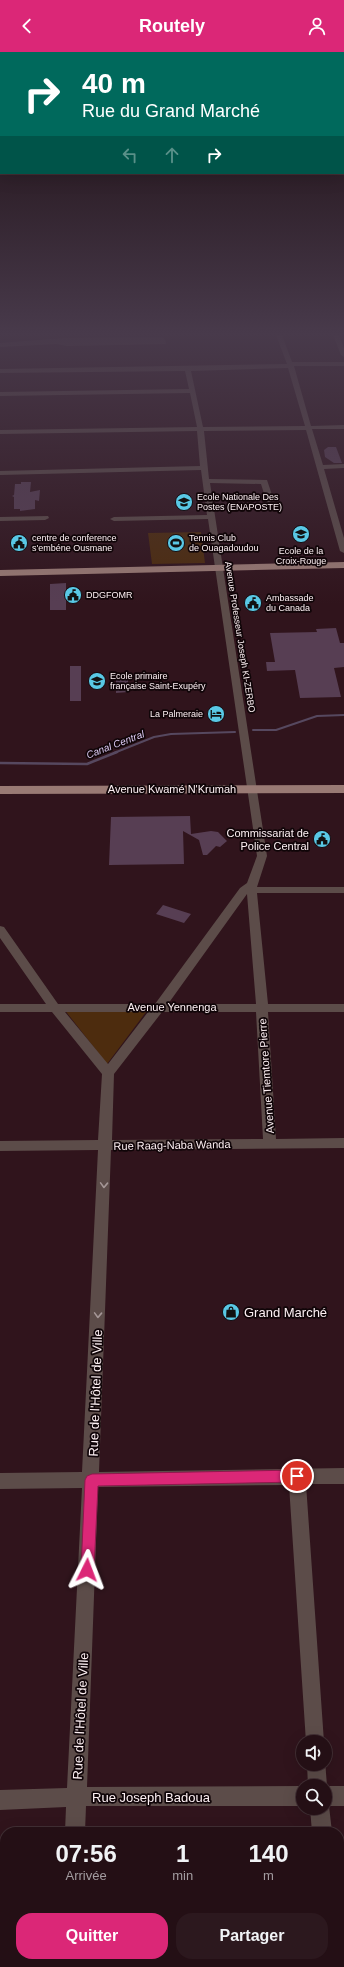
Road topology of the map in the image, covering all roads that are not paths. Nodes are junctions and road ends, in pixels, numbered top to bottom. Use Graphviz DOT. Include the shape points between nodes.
graph roads {
  1 [pos="199,424"];
  2 [pos="307,427"];
  3 [pos="344,427"];
  4 [pos="200,428"];
  5 [pos="0,432"];
  6 [pos="344,466"];
  7 [pos="319,467"];
  8 [pos="204,468"];
  9 [pos="0,473"];
  10 [pos="206,481"];
  11 [pos="270,502"];
  12 [pos="212,517"];
  13 [pos="45,518"];
  14 [pos="114,518"];
  15 [pos="0,519"];
  16 [pos="344,551"];
  17 [pos="344,565"];
  18 [pos="220,568"];
  19 [pos="0,573"];
  20 [pos="344,789"];
  21 [pos="0,790"];
  22 [pos="254,792"];
  23 [pos="175,793"];
  24 [pos="0,796"];
  25 [pos="344,796"];
  26 [pos="252,887"];
  27 [pos="344,890"];
  28 [pos="0,930"];
  29 [pos="54,1007"];
  30 [pos="160,1007"];
  31 [pos="0,1008"];
  32 [pos="262,1008"];
  33 [pos="344,1008"];
  34 [pos="108,1073"];
  35 [pos="344,1143"];
  36 [pos="270,1144"];
  37 [pos="0,1146"];
  38 [pos="105,1146"];
  39 [pos="297,1476"];
  40 [pos="344,1476"];
  41 [pos="92,1480"];
  42 [pos="0,1481"];
  43 [pos="315,1735"];
  44 [pos="296,1796"];
  45 [pos="332,1796"];
  46 [pos="344,1796"];
  47 [pos="76,1797"];
  48 [pos="0,1800"];
  49 [pos="321,1815"];
  50 [pos="75,1827"];
  51 [pos="322,1827"];
  1 -- 4 [label="street, Avenue Professeur Joseph KI-ZERBO"];
  2 -- 3 [label="street"];
  2 -- 4 [label="street"];
  2 -- 7 [label="street"];
  4 -- 5 [label="street"];
  4 -- 8 [label="street, Avenue Professeur Joseph KI-ZERBO"];
  6 -- 7 [label="street"];
  7 -- 16 [label="street"];
  8 -- 9 [label="street"];
  8 -- 10 [label="street, Avenue Professeur Joseph KI-ZERBO"];
  10 -- 11 [label="street" via="264,482"];
  10 -- 12 [label="street, Avenue Professeur Joseph KI-ZERBO"];
  12 -- 14 [label="street"];
  12 -- 18 [label="street, Avenue Professeur Joseph KI-ZERBO"];
  13 -- 15 [label="street"];
  17 -- 18 [label="main road"];
  18 -- 19 [label="main road"];
  18 -- 22 [label="street, Avenue Professeur Joseph KI-ZERBO"];
  20 -- 22 [label="main road, Avenue Kwamé N'Krumah"];
  21 -- 23 [label="main road, Avenue Kwamé N'Krumah"];
  22 -- 23 [label="main road, Avenue Kwamé N'Krumah"];
  22 -- 25 [label="main road, Avenue Kwamé N'Krumah"];
  22 -- 26 [label="street, Avenue Professeur Joseph KI-ZERBO" via="262,856"];
  23 -- 24 [label="main road, Avenue Kwamé N'Krumah"];
  26 -- 27 [label="street"];
  26 -- 30 [label="street" via="244,890"];
  26 -- 32 [label="street, Avenue Tiemtore Pierre"];
  28 -- 29 [label="street"];
  29 -- 30 [label="street, Avenue Yennenga"];
  29 -- 31 [label="street, Avenue Yennenga"];
  29 -- 34 [label="street"];
  30 -- 32 [label="street, Avenue Yennenga"];
  30 -- 34 [label="street"];
  32 -- 33 [label="street, Avenue Yennenga"];
  32 -- 36 [label="street, Avenue Tiemtore Pierre"];
  34 -- 38 [label="street, Rue de l'Hôtel de Ville"];
  35 -- 36 [label="street, Rue Raag-Naba Wanda"];
  36 -- 38 [label="street, Rue Raag-Naba Wanda"];
  37 -- 38 [label="street, Rue Raag-Naba Wanda"];
  38 -- 41 [label="street, Rue de l'Hôtel de Ville, one-way"];
  39 -- 40 [label="street"];
  39 -- 41 [label="street"];
  39 -- 43 [label="street"];
  41 -- 42 [label="street"];
  41 -- 47 [label="street, Rue de l'Hôtel de Ville"];
  44 -- 47 [label="street, Rue Joseph Badoua"];
  45 -- 46 [label="street"];
  47 -- 48 [label="street, Rue Joseph Badoua"];
  47 -- 50 [label="street, Rue de l'Hôtel de Ville"];
  49 -- 51 [label="street"];
}
